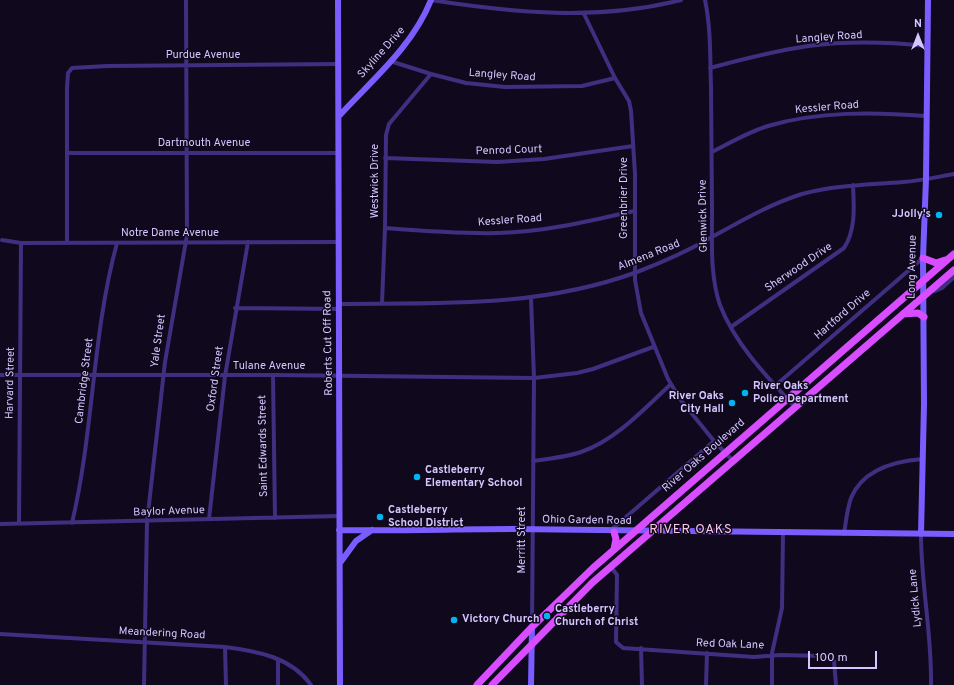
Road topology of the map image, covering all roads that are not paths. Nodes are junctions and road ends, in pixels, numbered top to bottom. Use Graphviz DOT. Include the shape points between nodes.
graph roads {
  1 [pos="186,0"];
  2 [pos="338,0"];
  3 [pos="431,0"];
  4 [pos="681,0"];
  5 [pos="705,0"];
  6 [pos="928,0"];
  7 [pos="584,14"];
  8 [pos="927,46"];
  9 [pos="389,61"];
  10 [pos="338,64"];
  11 [pos="186,65"];
  12 [pos="710,68"];
  13 [pos="431,74"];
  14 [pos="615,78"];
  15 [pos="340,115"];
  16 [pos="926,116"];
  17 [pos="633,146"];
  18 [pos="67,152"];
  19 [pos="712,152"];
  20 [pos="186,153"];
  21 [pos="340,153"];
  22 [pos="384,158"];
  23 [pos="954,174"];
  24 [pos="926,179"];
  25 [pos="853,185"];
  26 [pos="634,210"];
  27 [pos="385,228"];
  28 [pos="712,237"];
  29 [pos="2,240"];
  30 [pos="186,242"];
  31 [pos="248,242"];
  32 [pos="338,242"];
  33 [pos="21,243"];
  34 [pos="67,243"];
  35 [pos="117,243"];
  36 [pos="951,257"];
  37 [pos="922,258"];
  38 [pos="954,270"];
  39 [pos="635,272"];
  40 [pos="954,277"];
  41 [pos="922,282"];
  42 [pos="931,289"];
  43 [pos="923,297"];
  44 [pos="531,298"];
  45 [pos="382,303"];
  46 [pos="339,307"];
  47 [pos="235,308"];
  48 [pos="903,314"];
  49 [pos="924,317"];
  50 [pos="731,327"];
  51 [pos="654,347"];
  52 [pos="0,375"];
  53 [pos="20,375"];
  54 [pos="95,375"];
  55 [pos="164,375"];
  56 [pos="273,375"];
  57 [pos="225,376"];
  58 [pos="340,377"];
  59 [pos="534,378"];
  60 [pos="671,384"];
  61 [pos="776,385"];
  62 [pos="788,398"];
  63 [pos="796,406"];
  64 [pos="714,441"];
  65 [pos="724,453"];
  66 [pos="923,459"];
  67 [pos="533,461"];
  68 [pos="733,461"];
  69 [pos="682,489"];
  70 [pos="339,516"];
  71 [pos="275,518"];
  72 [pos="209,519"];
  73 [pos="664,521"];
  74 [pos="147,522"];
  75 [pos="19,523"];
  76 [pos="72,523"];
  77 [pos="0,524"];
  78 [pos="339,530"];
  79 [pos="372,530"];
  80 [pos="533,530"];
  81 [pos="634,531"];
  82 [pos="652,531"];
  83 [pos="612,532"];
  84 [pos="783,533"];
  85 [pos="844,534"];
  86 [pos="921,534"];
  87 [pos="954,534"];
  88 [pos="627,538"];
  89 [pos="614,549"];
  90 [pos="340,562"];
  91 [pos="609,568"];
  92 [pos="532,627"];
  93 [pos="0,634"];
  94 [pos="144,642"];
  95 [pos="531,645"];
  96 [pos="225,646"];
  97 [pos="641,648"];
  98 [pos="707,653"];
  99 [pos="772,655"];
  100 [pos="278,659"];
  101 [pos="144,685"];
  102 [pos="226,685"];
  103 [pos="278,685"];
  104 [pos="311,685"];
  105 [pos="340,685"];
  106 [pos="477,685"];
  107 [pos="492,685"];
  108 [pos="531,685"];
  109 [pos="642,685"];
  110 [pos="706,685"];
  111 [pos="772,685"];
  112 [pos="836,685"];
  113 [pos="931,685"];
  1 -- 11 [label="street, Yale Street"];
  2 -- 10 [label="street, Roberts Cut Off Road"];
  3 -- 7 [label="street" via="520,12"];
  3 -- 9 [label="street, Skyline Drive" via="411,37"];
  4 -- 7 [label="street" via="660,6"];
  5 -- 12 [label="street, Glenwick Drive"];
  6 -- 8 [label="street, Long Avenue"];
  7 -- 14 [label="street, Greenbrier Drive"];
  8 -- 12 [label="street, Langley Road" via="810,46 758,55"];
  8 -- 16 [label="street, Long Avenue"];
  9 -- 13 [label="street, Langley Road"];
  9 -- 15 [label="street, Skyline Drive"];
  10 -- 11 [label="street, Purdue Avenue"];
  10 -- 15 [label="street, Roberts Cut Off Road"];
  11 -- 18 [label="street, Purdue Avenue" via="76,66 70,70"];
  11 -- 20 [label="street, Yale Street"];
  12 -- 19 [label="street, Glenwick Drive"];
  13 -- 14 [label="street, Langley Road" via="505,87 582,86"];
  13 -- 22 [label="street, Westwick Drive" via="389,124"];
  14 -- 17 [label="street, Greenbrier Drive" via="629,101"];
  15 -- 21 [label="street, Roberts Cut Off Road"];
  16 -- 19 [label="street, Kessler Road" via="890,113 804,118 767,126"];
  16 -- 24 [label="street, Long Avenue"];
  17 -- 22 [label="street, Penrod Court" via="544,160 497,162"];
  17 -- 26 [label="street, Greenbrier Drive"];
  18 -- 20 [label="street, Dartmouth Avenue"];
  18 -- 34 [label="street"];
  19 -- 28 [label="street, Glenwick Drive"];
  20 -- 21 [label="street, Dartmouth Avenue"];
  20 -- 30 [label="street, Yale Street"];
  21 -- 32 [label="street, Roberts Cut Off Road"];
  22 -- 27 [label="street, Westwick Drive"];
  23 -- 24 [label="street, Almena Road"];
  24 -- 25 [label="street, Almena Road"];
  24 -- 37 [label="street, Long Avenue"];
  25 -- 28 [label="street, Almena Road" via="800,195 745,218"];
  25 -- 50 [label="street, Sherwood Drive" via="854,214 850,236 844,248"];
  26 -- 27 [label="street, Kessler Road" via="540,229 499,233 426,232"];
  26 -- 39 [label="street, Greenbrier Drive"];
  27 -- 45 [label="street, Westwick Drive"];
  28 -- 39 [label="street, Almena Road" via="669,259"];
  28 -- 50 [label="street, Glenwick Drive" via="717,293"];
  29 -- 33 [label="street, Notre Dame Avenue"];
  30 -- 31 [label="street, Notre Dame Avenue"];
  30 -- 35 [label="street, Notre Dame Avenue"];
  30 -- 55 [label="street, Yale Street" via="172,309"];
  31 -- 32 [label="street, Notre Dame Avenue"];
  31 -- 47 [label="street, Oxford Street"];
  32 -- 46 [label="street, Roberts Cut Off Road"];
  33 -- 34 [label="street, Notre Dame Avenue"];
  33 -- 53 [label="street, Harvard Street"];
  34 -- 35 [label="street, Notre Dame Avenue"];
  35 -- 54 [label="street, Cambridge Street" via="103,302"];
  36 -- 37 [label="main road" via="936,263"];
  36 -- 41 [label="main road, River Oaks Boulevard"];
  37 -- 41 [label="street, Long Avenue"];
  37 -- 61 [label="street, Hartford Drive"];
  38 -- 42 [label="main road, River Oaks Boulevard"];
  39 -- 44 [label="street, Almena Road" via="601,284"];
  39 -- 51 [label="street, Greenbrier Drive" via="641,313"];
  40 -- 42 [label="street, River Oaks Boulevard" via="942,288 935,291"];
  41 -- 43 [label="street, Long Avenue"];
  41 -- 62 [label="main road, River Oaks Boulevard"];
  42 -- 43 [label="main road, River Oaks Boulevard"];
  43 -- 48 [label="main road, River Oaks Boulevard"];
  43 -- 49 [label="street, Long Avenue"];
  44 -- 45 [label="street, Almena Road" via="505,301"];
  44 -- 59 [label="street, Merritt Street"];
  45 -- 46 [label="street, Almena Road"];
  46 -- 47 [label="street, Almena Road"];
  46 -- 58 [label="street, Roberts Cut Off Road"];
  47 -- 57 [label="street, Oxford Street"];
  48 -- 49 [label="main road" via="918,314"];
  48 -- 63 [label="main road, River Oaks Boulevard"];
  49 -- 66 [label="street, Long Avenue"];
  50 -- 61 [label="street, Glenwick Drive" via="759,367"];
  51 -- 59 [label="street, Tulane Avenue" via="578,373"];
  51 -- 60 [label="street, Greenbrier Drive"];
  52 -- 53 [label="street, Tulane Avenue"];
  53 -- 54 [label="street, Tulane Avenue"];
  53 -- 75 [label="street, Harvard Street"];
  54 -- 55 [label="street, Tulane Avenue"];
  54 -- 76 [label="street, Cambridge Street"];
  55 -- 57 [label="street, Tulane Avenue"];
  55 -- 74 [label="street, Yale Street"];
  56 -- 57 [label="street, Tulane Avenue"];
  56 -- 58 [label="street, Tulane Avenue"];
  56 -- 71 [label="street, Saint Edwards Street"];
  57 -- 72 [label="street, Oxford Street"];
  58 -- 59 [label="street, Tulane Avenue"];
  58 -- 70 [label="street, Roberts Cut Off Road"];
  59 -- 67 [label="street, Merritt Street"];
  60 -- 64 [label="street, Greenbrier Drive"];
  60 -- 67 [label="street" via="601,443 575,454"];
  61 -- 62 [label="street, Glenwick Drive"];
  62 -- 63 [label="street, Glenwick Drive"];
  62 -- 65 [label="main road, River Oaks Boulevard"];
  63 -- 68 [label="main road, River Oaks Boulevard"];
  64 -- 65 [label="street, Greenbrier Drive"];
  64 -- 83 [label="street"];
  65 -- 68 [label="street, Greenbrier Drive"];
  65 -- 69 [label="main road, River Oaks Boulevard"];
  66 -- 85 [label="street" via="902,460 882,466 868,476 852,496"];
  66 -- 86 [label="street, Long Avenue"];
  67 -- 80 [label="street, Merritt Street"];
  68 -- 73 [label="main road, River Oaks Boulevard"];
  69 -- 73 [label="main road" via="683,494 657,517"];
  69 -- 81 [label="main road, River Oaks Boulevard"];
  70 -- 71 [label="street, Baylor Avenue"];
  70 -- 78 [label="street, Roberts Cut Off Road"];
  71 -- 72 [label="street, Baylor Avenue"];
  72 -- 74 [label="street, Baylor Avenue"];
  73 -- 82 [label="main road, River Oaks Boulevard"];
  74 -- 76 [label="street, Baylor Avenue"];
  74 -- 94 [label="street, Yale Street"];
  75 -- 76 [label="street, Baylor Avenue"];
  75 -- 77 [label="street, Baylor Avenue"];
  78 -- 79 [label="street, Ohio Garden Road"];
  78 -- 90 [label="street, Roberts Cut Off Road"];
  79 -- 80 [label="street, Ohio Garden Road"];
  79 -- 90 [label="street" via="356,541"];
  80 -- 83 [label="street, Ohio Garden Road"];
  80 -- 92 [label="street, Merritt Street"];
  81 -- 82 [label="street, Ohio Garden Road"];
  81 -- 83 [label="street, Ohio Garden Road"];
  81 -- 88 [label="main road, River Oaks Boulevard"];
  82 -- 84 [label="street, Ohio Garden Road"];
  82 -- 91 [label="main road, River Oaks Boulevard"];
  83 -- 89 [label="main road" via="616,539"];
  84 -- 85 [label="street, Ohio Garden Road"];
  84 -- 99 [label="street" via="782,608"];
  85 -- 86 [label="street, Ohio Garden Road"];
  86 -- 87 [label="street, Ohio Garden Road"];
  86 -- 113 [label="street, Lydick Lane"];
  88 -- 89 [label="main road, River Oaks Boulevard"];
  88 -- 91 [label="main road" via="628,546 607,565"];
  89 -- 92 [label="main road, River Oaks Boulevard"];
  90 -- 105 [label="street, Roberts Cut Off Road"];
  91 -- 95 [label="main road, River Oaks Boulevard"];
  91 -- 97 [label="street, Red Oak Lane" via="617,575 616,642 623,648"];
  92 -- 95 [label="street, Merritt Street"];
  92 -- 106 [label="main road, River Oaks Boulevard"];
  93 -- 94 [label="street, Meandering Road"];
  94 -- 96 [label="street, Meandering Road"];
  94 -- 101 [label="street, Yale Street"];
  95 -- 107 [label="main road, River Oaks Boulevard"];
  95 -- 108 [label="street, Merritt Street"];
  96 -- 100 [label="street, Meandering Road"];
  96 -- 102 [label="street"];
  97 -- 98 [label="street, Red Oak Lane"];
  97 -- 109 [label="street"];
  98 -- 99 [label="street, Red Oak Lane" via="754,657"];
  98 -- 110 [label="street"];
  99 -- 111 [label="street"];
  99 -- 112 [label="street, Red Oak Lane" via="828,657 835,664"];
  100 -- 103 [label="street"];
  100 -- 104 [label="street, Meandering Road" via="298,670"];
}
